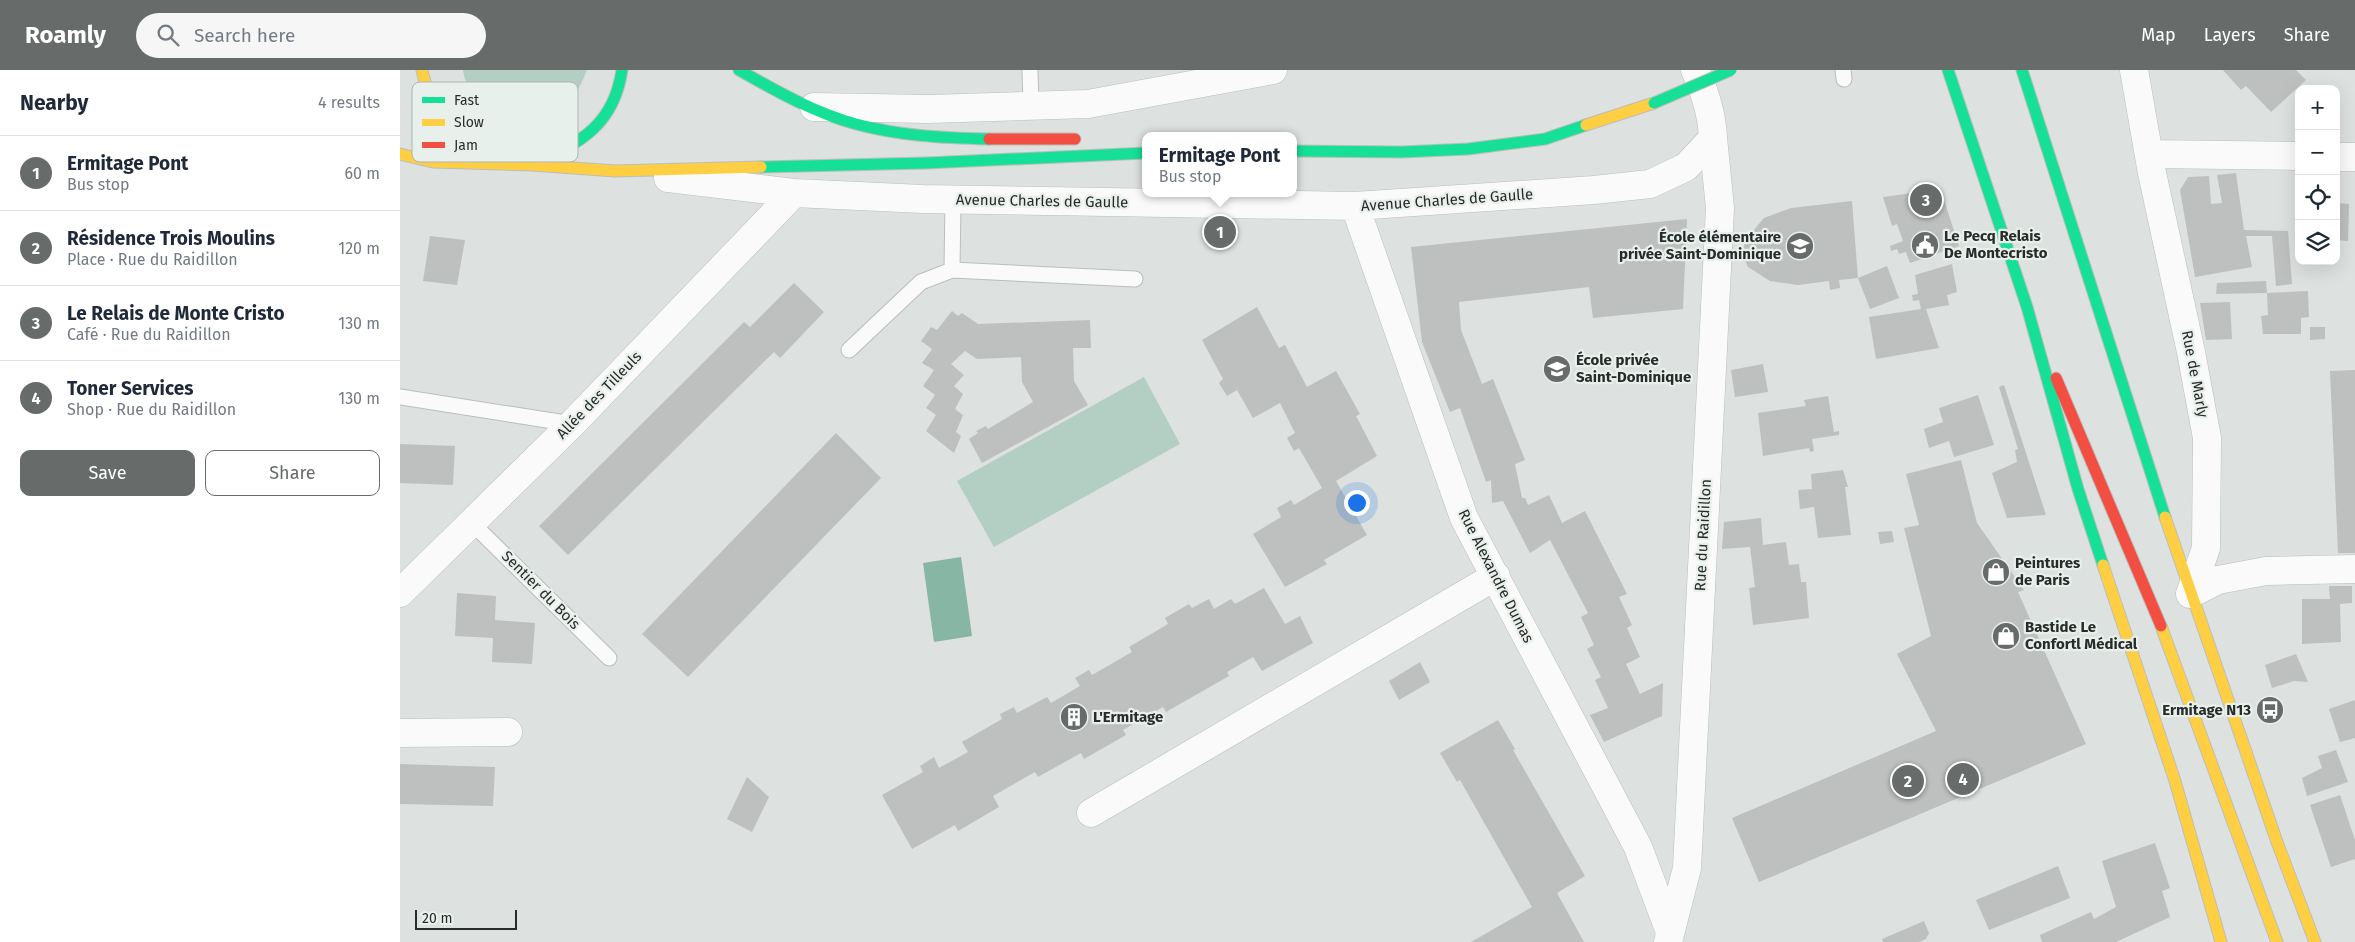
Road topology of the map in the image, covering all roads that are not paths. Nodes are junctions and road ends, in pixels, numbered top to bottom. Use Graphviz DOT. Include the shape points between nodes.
graph roads {
  1 [pos="622,70"];
  2 [pos="739,70"];
  3 [pos="1030,70"];
  4 [pos="1273,70"];
  5 [pos="1695,70"];
  6 [pos="1731,70"];
  7 [pos="1948,70"];
  8 [pos="2022,70"];
  9 [pos="2134,70"];
  10 [pos="1213,76"];
  11 [pos="1031,106"];
  12 [pos="814,107"];
  13 [pos="1713,138"];
  14 [pos="1087,140"];
  15 [pos="578,142"];
  16 [pos="1117,142"];
  17 [pos="1142,144"];
  18 [pos="1297,150"];
  19 [pos="1142,153"];
  20 [pos="2149,154"];
  21 [pos="2295,156"];
  22 [pos="2340,157"];
  23 [pos="2355,157"];
  24 [pos="433,162"];
  25 [pos="482,162"];
  26 [pos="538,162"];
  27 [pos="532,165"];
  28 [pos="400,170"];
  29 [pos="615,172"];
  30 [pos="794,193"];
  31 [pos="953,200"];
  32 [pos="1355,206"];
  33 [pos="952,270"];
  34 [pos="1135,279"];
  35 [pos="2027,308"];
  36 [pos="849,350"];
  37 [pos="400,397"];
  38 [pos="572,424"];
  39 [pos="472,523"];
  40 [pos="2355,568"];
  41 [pos="1496,576"];
  42 [pos="400,593"];
  43 [pos="2190,594"];
  44 [pos="609,658"];
  45 [pos="508,732"];
  46 [pos="400,733"];
  47 [pos="1092,813"];
  48 [pos="1669,937"];
  49 [pos="2221,942"];
  50 [pos="2277,942"];
  51 [pos="2316,942"];
  1 -- 15 [label="main road" via="613,103 596,128"];
  2 -- 12 [label="main road" via="782,95"];
  3 -- 11 [label="lane"];
  4 -- 10 [label="street"];
  5 -- 13 [label="street" via="1705,92"];
  6 -- 18 [label="main road, bridge" via="1654,103 1545,139 1478,148 1402,152"];
  7 -- 35 [label="main road"];
  8 -- 43 [label="main road"];
  9 -- 20 [label="street, Rue de Marly"];
  10 -- 11 [label="street" via="1088,104"];
  11 -- 12 [label="street"];
  12 -- 14 [label="main road" via="856,124 927,136"];
  13 -- 32 [label="street, Avenue Charles de Gaulle" via="1686,167 1650,184"];
  13 -- 48 [label="street, Rue du Raidillon" via="1720,208 1687,868"];
  16 -- 17 [label="main road"];
  19 -- 29 [label="main road"];
  20 -- 21 [label="street"];
  20 -- 43 [label="street, Rue de Marly" via="2207,438 2206,548"];
  22 -- 23 [label="street"];
  24 -- 25 [label="main road"];
  24 -- 28 [label="street"];
  25 -- 27 [label="main road"];
  26 -- 27 [label="main road"];
  27 -- 29 [label="main road"];
  29 -- 30 [label="street, Avenue Charles de Gaulle"];
  30 -- 31 [label="street, Avenue Charles de Gaulle"];
  30 -- 38 [label="street, Allée des Tilleuls"];
  31 -- 32 [label="street, Avenue Charles de Gaulle"];
  31 -- 33 [label="lane"];
  32 -- 41 [label="street, Rue Alexandre Dumas" via="1464,518"];
  33 -- 34 [label="lane"];
  33 -- 36 [label="lane" via="920,282"];
  35 -- 49 [label="main road" via="2078,489 2175,781"];
  35 -- 50 [label="main road" via="2170,648"];
  37 -- 38 [label="lane"];
  38 -- 39 [label="street, Allée des Tilleuls"];
  39 -- 42 [label="street, Allée des Tilleuls"];
  39 -- 44 [label="lane, Sentier du Bois"];
  40 -- 43 [label="street" via="2266,571 2218,580"];
  41 -- 47 [label="street"];
  41 -- 48 [label="street, Rue Alexandre Dumas" via="1638,847"];
  43 -- 51 [label="main road" via="2277,842"];
  45 -- 46 [label="street"];
}
